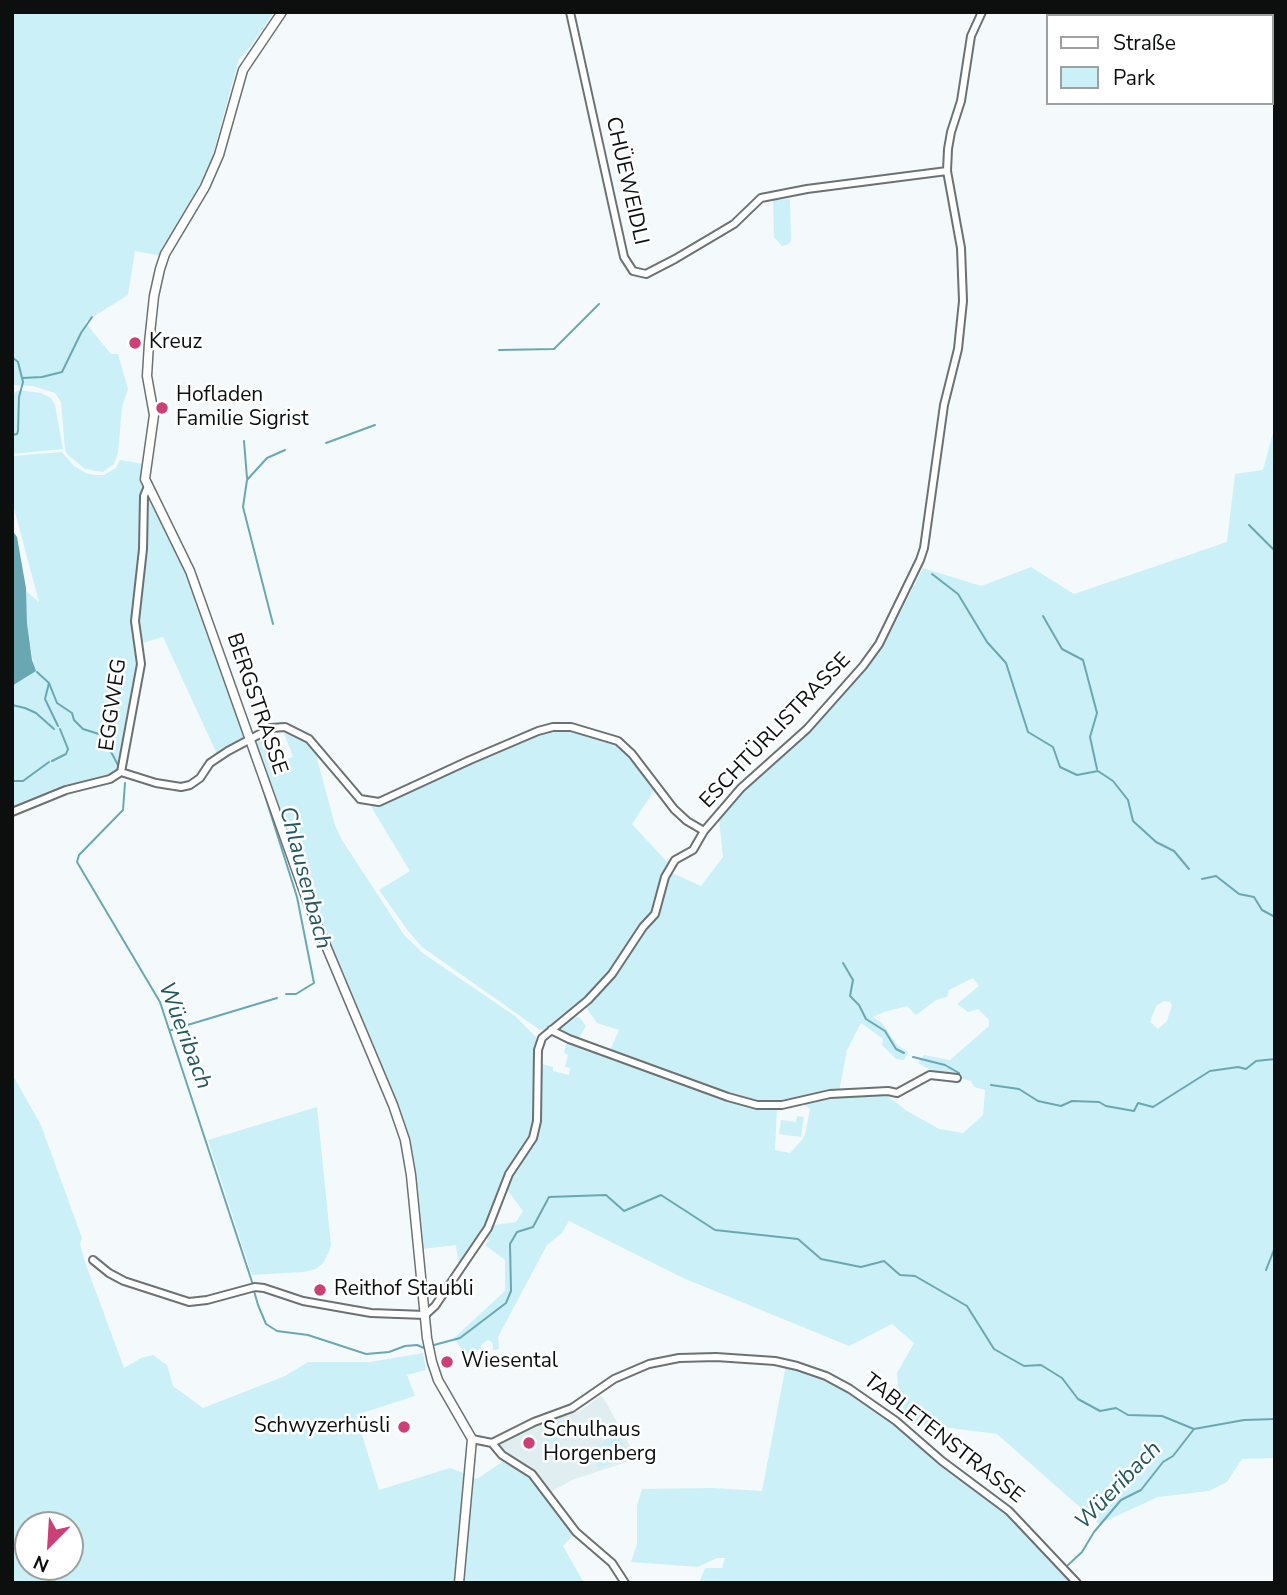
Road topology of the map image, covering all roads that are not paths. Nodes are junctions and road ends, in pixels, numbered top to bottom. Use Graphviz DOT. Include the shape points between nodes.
graph roads {
  1 [pos="282,12"];
  2 [pos="570,12"];
  3 [pos="982,12"];
  4 [pos="947,171"];
  5 [pos="148,486"];
  6 [pos="249,739"];
  7 [pos="121,772"];
  8 [pos="12,812"];
  9 [pos="704,831"];
  10 [pos="551,1030"];
  11 [pos="957,1078"];
  12 [pos="93,1261"];
  13 [pos="425,1315"];
  14 [pos="472,1439"];
  15 [pos="492,1443"];
  16 [pos="459,1583"];
  17 [pos="625,1583"];
  18 [pos="1077,1583"];
  1 -- 5 [label="street, BERGSTRASSE" via="243,69 219,155 160,269 148,355 154,415 145,468"];
  2 -- 4 [label="street, CHÜEWEIDLI" via="624,257 633,271 646,274 675,259 734,224 761,198"];
  3 -- 4 [label="street, ESCHTÜRLISTRASSE" via="971,36"];
  4 -- 9 [label="street, ESCHTÜRLISTRASSE" via="961,248 963,301 920,560 879,644 863,666"];
  5 -- 6 [label="street, BERGSTRASSE" via="190,571"];
  5 -- 7 [label="street, EGGWEG" via="135,621 141,664"];
  6 -- 7 [label="street" via="216,759 190,785 156,783"];
  6 -- 9 [label="street" via="271,727 302,734 354,794 375,803 538,731 571,727 618,741 674,809"];
  6 -- 13 [label="street, BERGSTRASSE" via="308,903 403,1133"];
  7 -- 8 [label="street, EGGWEG"];
  9 -- 10 [label="street, ESCHTÜRLISTRASSE" via="693,850 675,860 655,914 612,974"];
  10 -- 11 [label="street" via="757,1105 782,1105 830,1094 897,1093 930,1074"];
  10 -- 13 [label="street, ESCHTÜRLISTRASSE" via="538,1050 533,1138 512,1167 488,1228"];
  12 -- 13 [label="street" via="124,1281 189,1302 264,1287 341,1309"];
  13 -- 14 [label="street, BERGSTRASSE" via="435,1373"];
  14 -- 15 [label="street"];
  14 -- 16 [label="street"];
  15 -- 17 [label="street" via="532,1475 576,1532 612,1563"];
  15 -- 18 [label="street, TABLETENSTRASSE" via="572,1408 614,1379 649,1364 716,1357 797,1366 850,1388 896,1421 1009,1511"];
}
